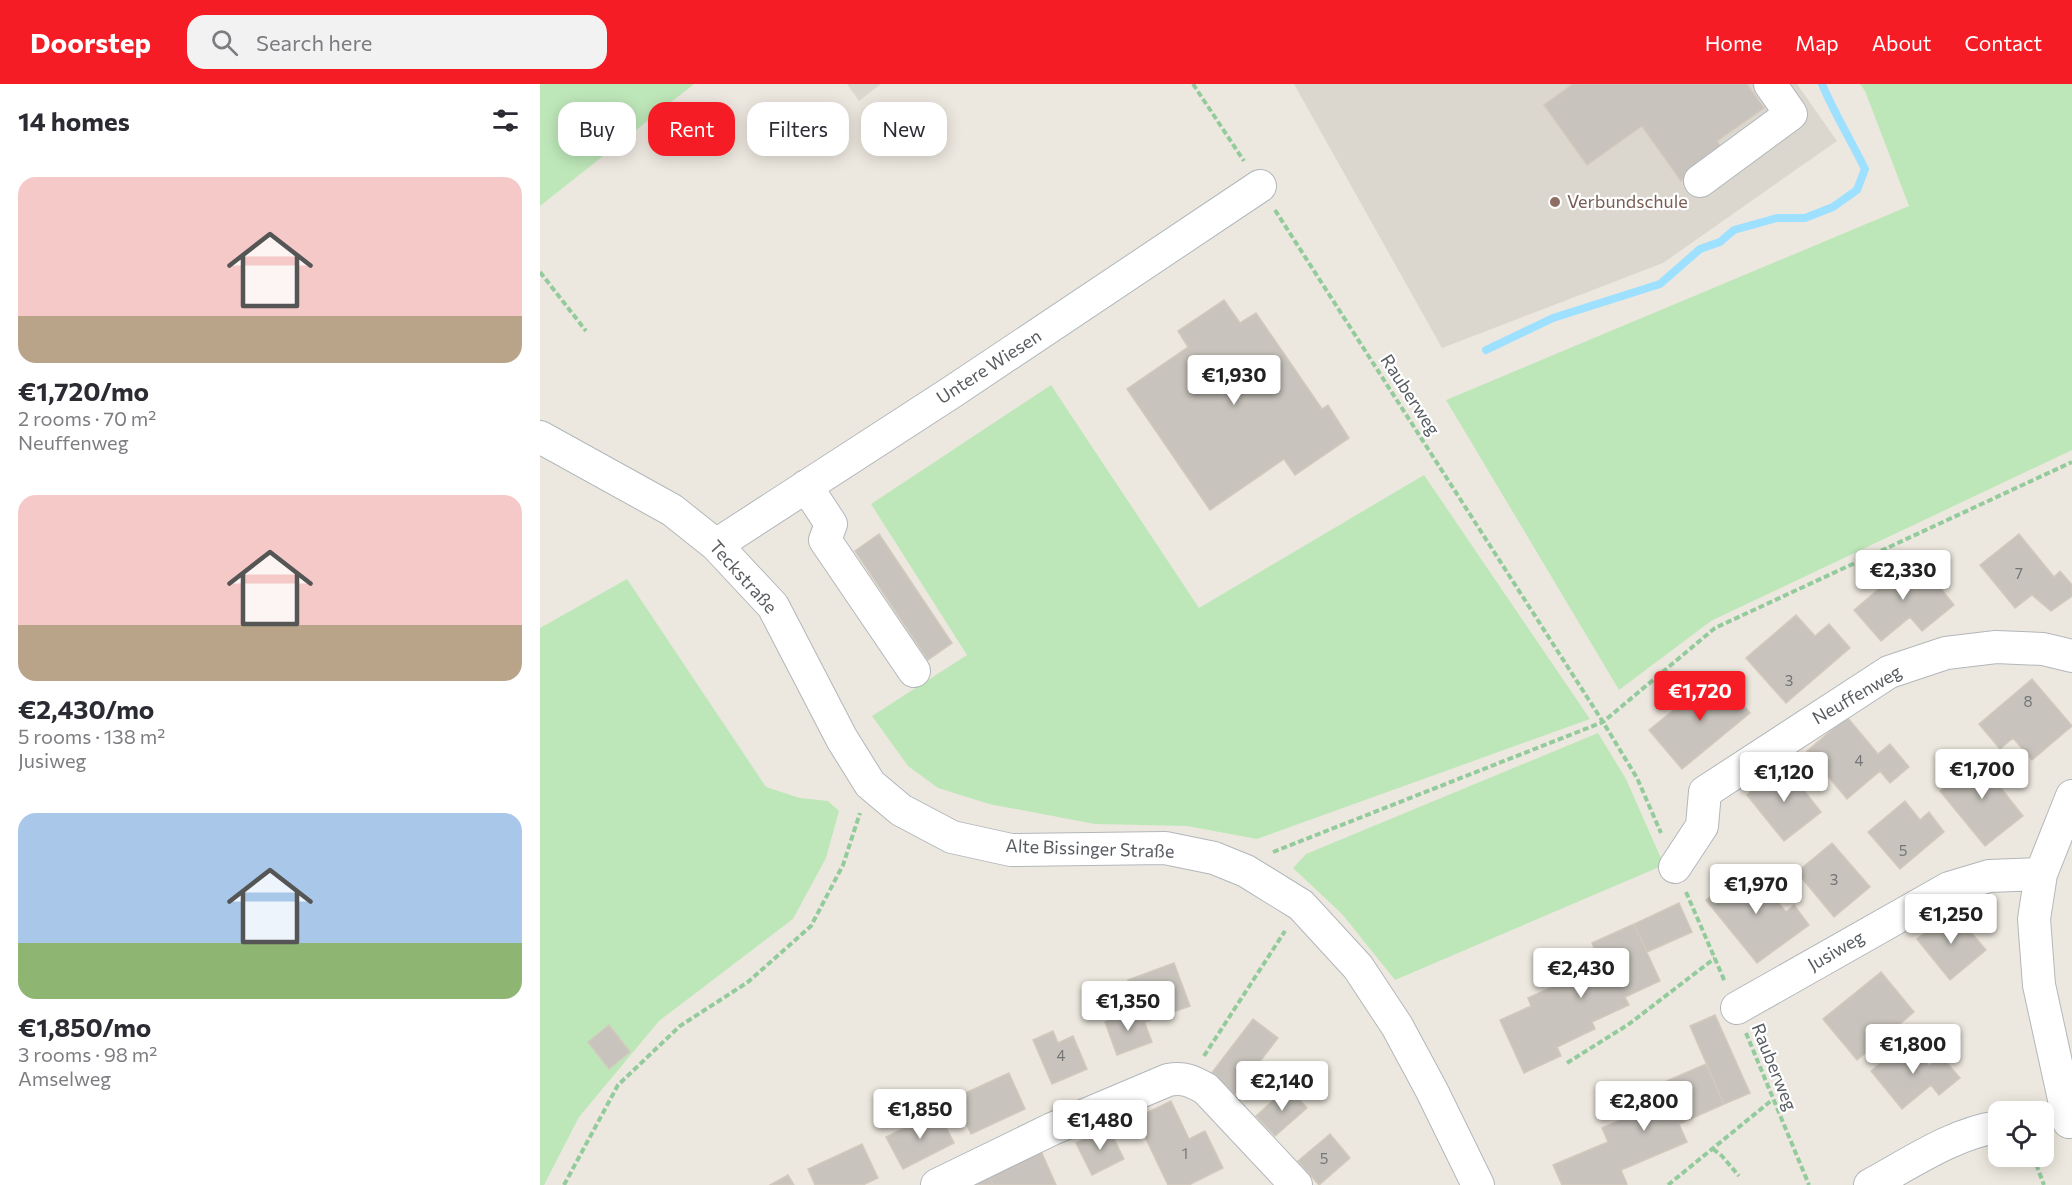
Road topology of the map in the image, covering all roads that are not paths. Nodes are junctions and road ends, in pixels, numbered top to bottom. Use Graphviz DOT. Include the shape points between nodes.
graph roads {
  1 [pos="1770,84"];
  2 [pos="1700,181"];
  3 [pos="1260,186"];
  4 [pos="540,437"];
  5 [pos="806,486"];
  6 [pos="716,545"];
  7 [pos="2072,656"];
  8 [pos="914,671"];
  9 [pos="2072,796"];
  10 [pos="901,810"];
  11 [pos="1675,867"];
  12 [pos="2041,874"];
  13 [pos="1737,1008"];
  14 [pos="2061,1122"];
  15 [pos="1988,1128"];
  16 [pos="937,1185"];
  17 [pos="1296,1185"];
  18 [pos="1478,1185"];
  19 [pos="1870,1185"];
  1 -- 2 [label="street" via="1791,114"];
  3 -- 5 [label="street, Untere Wiesen"];
  4 -- 6 [label="street, Teckstraße" via="672,510"];
  5 -- 6 [label="street, Untere Wiesen"];
  5 -- 8 [label="street" via="831,524 825,540"];
  6 -- 10 [label="street, Teckstraße" via="773,606 842,739 870,784"];
  7 -- 11 [label="street, Neuffenweg" via="2043,649 1996,647 1946,653 1889,672 1705,792 1702,825"];
  9 -- 12 [label="street"];
  10 -- 18 [label="street, Alte Bissinger Straße" via="952,837 1011,850 1166,848 1214,858 1246,871 1301,905 1358,968 1397,1026"];
  12 -- 13 [label="street, Jusiweg" via="1989,876 1949,888"];
  12 -- 14 [label="street" via="2034,919 2039,985"];
  15 -- 19 [label="street" via="1934,1150"];
  16 -- 17 [label="street" via="1052,1129 1178,1078 1189,1079 1206,1089"];
}
